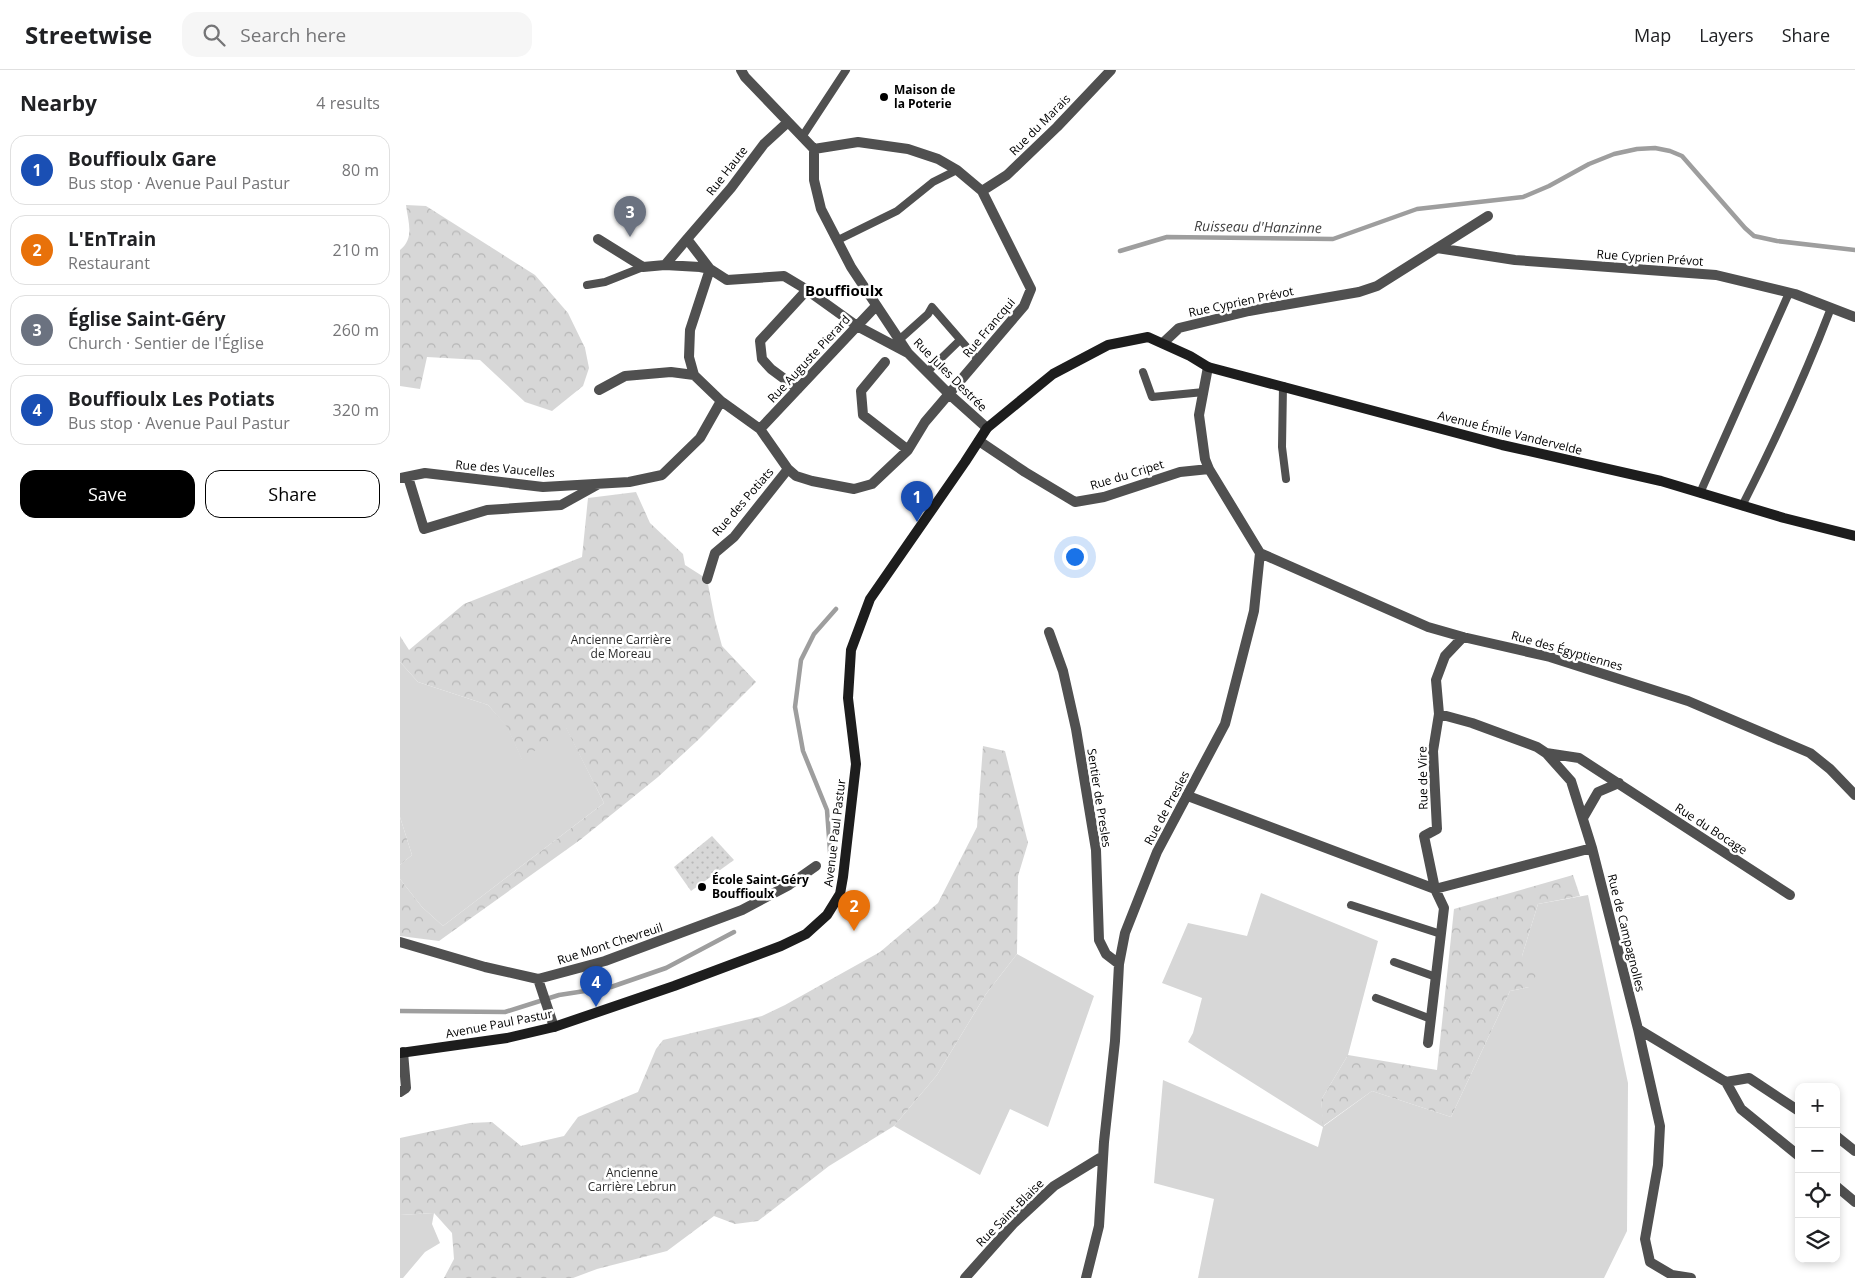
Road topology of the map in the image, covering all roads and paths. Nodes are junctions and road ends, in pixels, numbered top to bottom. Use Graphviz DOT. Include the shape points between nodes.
graph roads {
  1 [pos="740,70"];
  2 [pos="846,70"];
  3 [pos="1111,70"];
  4 [pos="788,122"];
  5 [pos="802,137"];
  6 [pos="814,149"];
  7 [pos="957,170"];
  8 [pos="982,191"];
  9 [pos="1488,216"];
  10 [pos="598,239"];
  11 [pos="688,239"];
  12 [pos="838,240"];
  13 [pos="1437,248"];
  14 [pos="665,265"];
  15 [pos="643,267"];
  16 [pos="710,269"];
  17 [pos="587,285"];
  18 [pos="808,290"];
  19 [pos="1789,293"];
  20 [pos="876,306"];
  21 [pos="1831,308"];
  22 [pos="1855,317"];
  23 [pos="857,326"];
  24 [pos="899,340"];
  25 [pos="960,340"];
  26 [pos="1163,343"];
  27 [pos="908,353"];
  28 [pos="978,360"];
  29 [pos="885,362"];
  30 [pos="1208,367"];
  31 [pos="927,372"];
  32 [pos="1143,372"];
  33 [pos="694,375"];
  34 [pos="1283,386"];
  35 [pos="798,389"];
  36 [pos="599,390"];
  37 [pos="1204,392"];
  38 [pos="949,394"];
  39 [pos="721,401"];
  40 [pos="987,428"];
  41 [pos="760,429"];
  42 [pos="979,440"];
  43 [pos="908,450"];
  44 [pos="1209,469"];
  45 [pos="788,470"];
  46 [pos="404,478"];
  47 [pos="1286,479"];
  48 [pos="600,484"];
  49 [pos="1700,493"];
  50 [pos="1742,506"];
  51 [pos="1855,536"];
  52 [pos="1260,553"];
  53 [pos="707,579"];
  54 [pos="1049,632"];
  55 [pos="1464,637"];
  56 [pos="1439,714"];
  57 [pos="1546,753"];
  58 [pos="1619,784"];
  59 [pos="1855,795"];
  60 [pos="1188,796"];
  61 [pos="1582,818"];
  62 [pos="1592,848"];
  63 [pos="816,866"];
  64 [pos="1435,889"];
  65 [pos="1790,895"];
  66 [pos="1351,905"];
  67 [pos="1441,934"];
  68 [pos="400,942"];
  69 [pos="1394,962"];
  70 [pos="1119,964"];
  71 [pos="1436,977"];
  72 [pos="538,979"];
  73 [pos="1376,998"];
  74 [pos="1431,1019"];
  75 [pos="554,1028"];
  76 [pos="1638,1029"];
  77 [pos="1428,1043"];
  78 [pos="401,1053"];
  79 [pos="1726,1082"];
  80 [pos="400,1092"];
  81 [pos="1795,1108"];
  82 [pos="1840,1139"];
  83 [pos="1855,1151"];
  84 [pos="1795,1153"];
  85 [pos="1103,1156"];
  86 [pos="1840,1189"];
  87 [pos="1855,1202"];
  88 [pos="965,1278"];
  89 [pos="1086,1278"];
  90 [pos="1691,1278"];
  1 -- 4 [label="street"];
  2 -- 5 [label="lane"];
  3 -- 8 [label="street, Rue du Marais" via="1007,175"];
  4 -- 5 [label="street"];
  4 -- 11 [label="street, Rue Haute" via="764,144"];
  5 -- 6 [label="street"];
  6 -- 7 [label="street" via="858,142 908,148"];
  6 -- 12 [label="street, Rue Jules Destrée" via="814,180 821,209"];
  7 -- 8 [label="street"];
  7 -- 12 [label="lane" via="933,182 897,211"];
  8 -- 28 [label="street, Rue Francqui" via="1031,289 1024,306"];
  9 -- 13 [label="street, Rue Cyprien Prévot"];
  10 -- 15 [label="street"];
  11 -- 14 [label="street, Rue Haute"];
  11 -- 16 [label="street"];
  12 -- 20 [label="street, Rue Jules Destrée"];
  13 -- 19 [label="street, Rue Cyprien Prévot" via="1515,260 1716,275"];
  13 -- 26 [label="street, Rue Cyprien Prévot" via="1377,286 1179,328"];
  14 -- 15 [label="street"];
  14 -- 16 [label="street"];
  15 -- 17 [label="lane" via="605,282"];
  16 -- 18 [label="street" via="727,280 784,276"];
  16 -- 33 [label="street" via="690,330 689,357"];
  18 -- 23 [label="street"];
  18 -- 35 [label="street" via="760,341 762,359"];
  19 -- 21 [label="street, Rue Cyprien Prévot"];
  19 -- 49 [label="lane"];
  20 -- 23 [label="street, Rue Auguste Pierard"];
  20 -- 24 [label="street, Rue Jules Destrée"];
  21 -- 22 [label="street, Rue Cyprien Prévot"];
  21 -- 50 [label="lane" via="1780,431"];
  23 -- 27 [label="street"];
  23 -- 35 [label="street, Rue Auguste Pierard"];
  24 -- 25 [label="lane" via="932,307"];
  24 -- 27 [label="street, Rue Jules Destrée"];
  25 -- 28 [label="lane"];
  25 -- 31 [label="lane, Rue Francqui"];
  26 -- 30 [label="main road, Avenue Émile Vandervelde"];
  26 -- 40 [label="main road, Avenue Émile Vandervelde" via="1148,337 1108,345 1053,374"];
  27 -- 31 [label="street, Rue Jules Destrée"];
  28 -- 38 [label="street, Rue Francqui"];
  29 -- 43 [label="street" via="861,391 863,415"];
  30 -- 34 [label="main road, Avenue Émile Vandervelde"];
  30 -- 37 [label="street"];
  31 -- 38 [label="street, Rue Jules Destrée"];
  32 -- 37 [label="lane" via="1152,397"];
  33 -- 36 [label="street" via="671,372 625,376"];
  33 -- 39 [label="street"];
  34 -- 47 [label="lane" via="1282,447"];
  34 -- 49 [label="main road, Avenue Émile Vandervelde" via="1502,446 1661,481"];
  35 -- 41 [label="street, Rue Auguste Pierard"];
  37 -- 44 [label="street" via="1199,415"];
  38 -- 40 [label="street, Rue Jules Destrée"];
  38 -- 43 [label="street, Rue Francqui" via="925,422"];
  39 -- 41 [label="street"];
  39 -- 48 [label="street, Rue des Vaucelles" via="700,438 662,475"];
  40 -- 42 [label="main road, Avenue Paul Pastur"];
  41 -- 45 [label="street"];
  42 -- 44 [label="street, Rue du Cripet" via="1074,502 1104,497 1180,472"];
  42 -- 75 [label="main road, Avenue Paul Pastur" via="870,598 851,650 848,698 856,764 840,894 827,915 806,934 781,946"];
  43 -- 45 [label="street, Rue Francqui" via="872,484 854,489 812,481"];
  44 -- 52 [label="street"];
  45 -- 53 [label="street, Rue des Potiats" via="734,537 716,552"];
  46 -- 48 [label="street, Rue des Vaucelles" via="425,474 543,487"];
  46 -- 48 [label="street" via="424,529 487,510 561,505"];
  49 -- 50 [label="main road, Avenue Émile Vandervelde"];
  50 -- 51 [label="main road, Avenue Émile Vandervelde"];
  52 -- 55 [label="street, Rue des Égyptiennes" via="1428,627"];
  52 -- 60 [label="street, Rue de Presles" via="1254,611 1225,724"];
  54 -- 70 [label="street, Sentier de Presles" via="1076,729 1096,850 1099,940 1106,954"];
  55 -- 56 [label="street, Rue de Vire" via="1445,656 1436,680"];
  55 -- 59 [label="street, Rue des Égyptiennes" via="1550,657 1688,701 1810,754"];
  56 -- 57 [label="street, Rue du Bocage" via="1472,723"];
  56 -- 64 [label="street, Rue de Vire" via="1433,751 1437,829 1424,836"];
  57 -- 58 [label="street, Rue du Bocage" via="1578,758"];
  57 -- 61 [label="street, Rue de Campagnolles" via="1571,782"];
  58 -- 61 [label="street" via="1598,792"];
  58 -- 65 [label="street, Rue du Bocage"];
  60 -- 64 [label="street"];
  60 -- 70 [label="street, Rue de Presles" via="1157,852 1124,933"];
  61 -- 62 [label="street, Rue de Campagnolles"];
  62 -- 64 [label="street"];
  62 -- 76 [label="street, Rue de Campagnolles"];
  63 -- 72 [label="street, Rue Mont Chevreuil" via="789,885 742,910 605,961"];
  64 -- 67 [label="street, Rue de Vire" via="1444,908"];
  66 -- 67 [label="lane"];
  67 -- 71 [label="street, Rue de Vire"];
  68 -- 72 [label="street, Rue Mont Chevreuil"];
  69 -- 71 [label="lane"];
  70 -- 85 [label="street, Rue de Presles"];
  71 -- 74 [label="street, Rue de Vire"];
  72 -- 75 [label="street"];
  73 -- 74 [label="lane"];
  74 -- 77 [label="street, Rue de Vire"];
  75 -- 78 [label="main road, Avenue Paul Pastur"];
  76 -- 79 [label="street"];
  76 -- 90 [label="street, Rue de Campagnolles" via="1660,1126 1658,1165 1645,1240 1650,1262 1672,1275"];
  78 -- 80 [label="street" via="406,1088"];
  79 -- 81 [label="street" via="1749,1078"];
  79 -- 84 [label="street" via="1741,1109"];
  82 -- 83 [label="street"];
  85 -- 88 [label="street, Rue Saint-Blaise" via="1054,1186 1014,1223"];
  85 -- 89 [label="street, Rue de Presles" via="1099,1226"];
  86 -- 87 [label="street"];
}
